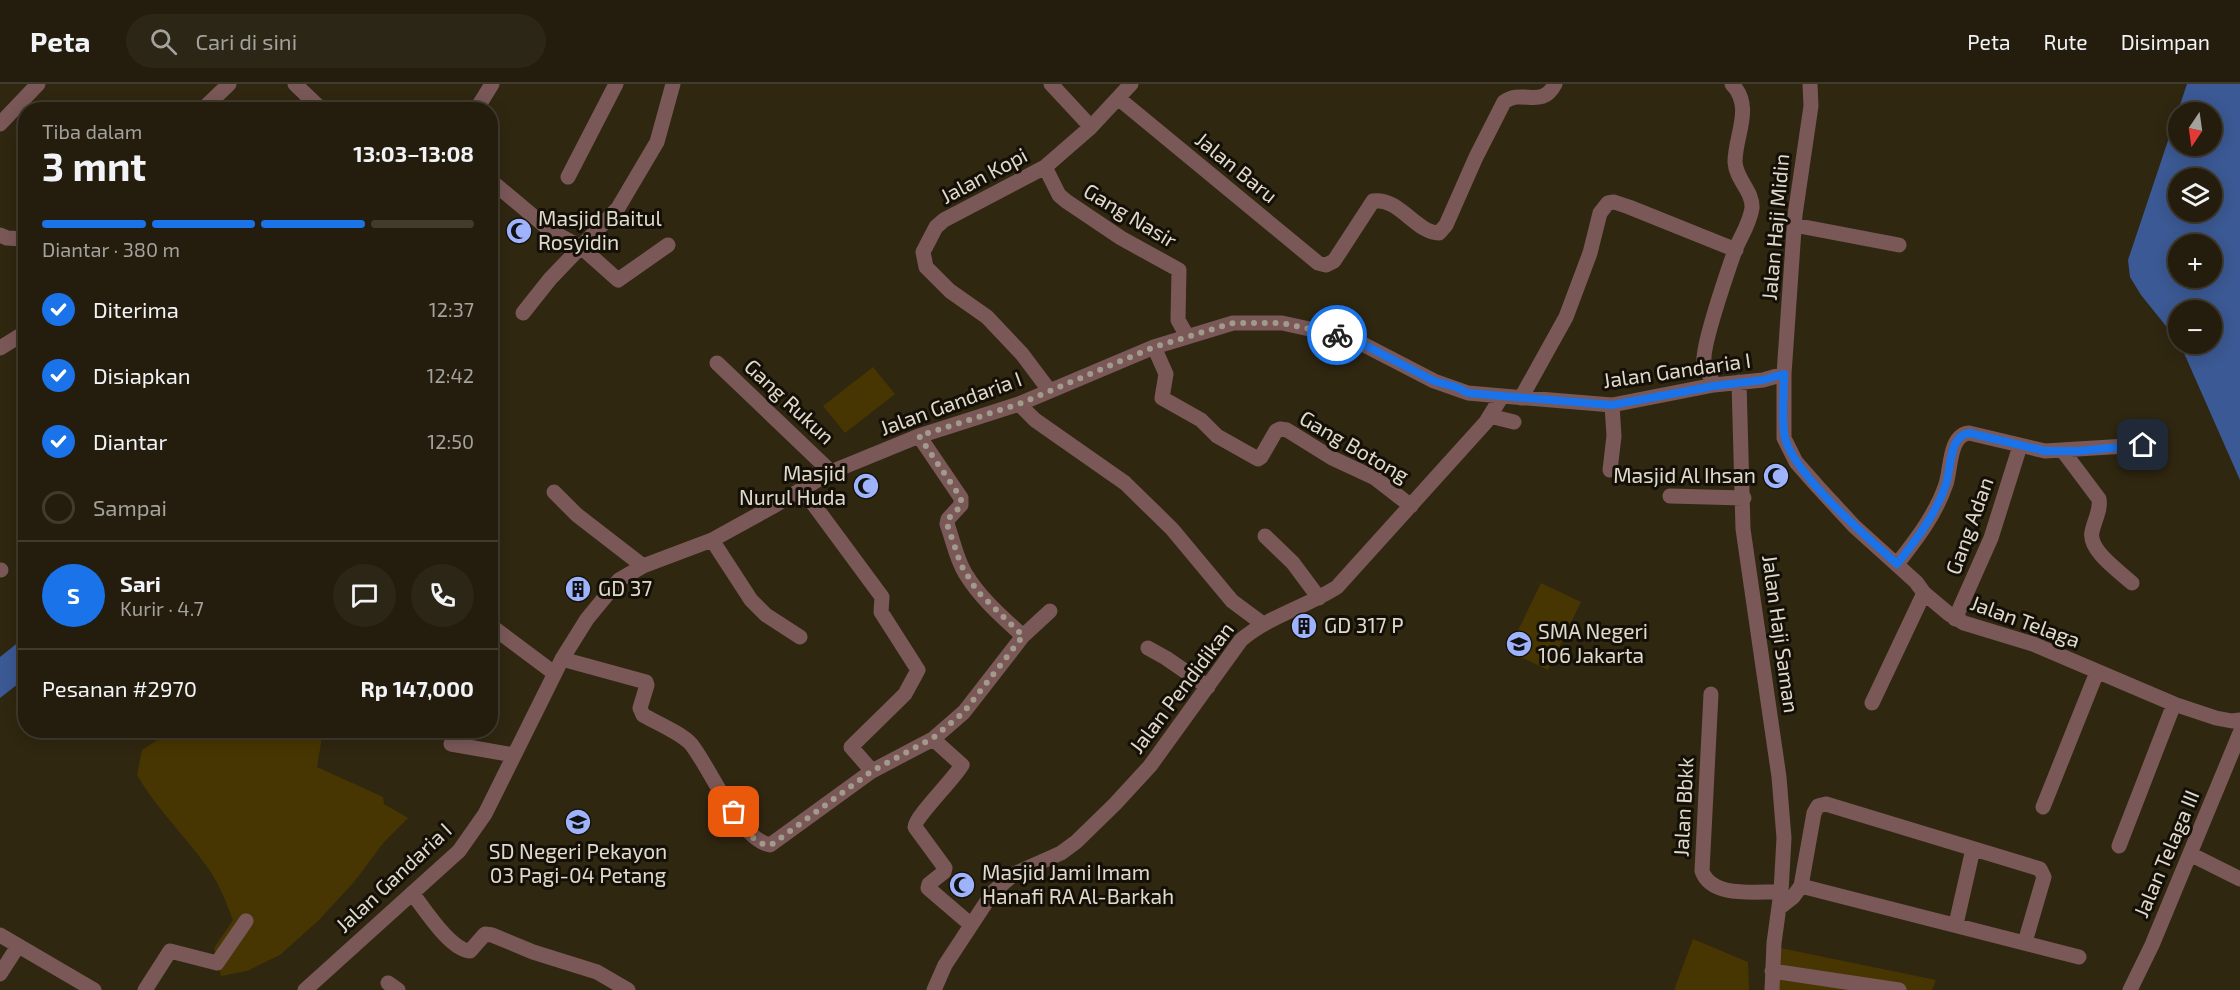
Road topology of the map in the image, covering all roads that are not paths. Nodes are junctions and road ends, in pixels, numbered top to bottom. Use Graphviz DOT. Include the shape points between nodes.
graph roads {
  1 [pos="38,84"];
  2 [pos="229,84"];
  3 [pos="296,84"];
  4 [pos="492,84"];
  5 [pos="616,84"];
  6 [pos="673,84"];
  7 [pos="1051,84"];
  8 [pos="1131,84"];
  9 [pos="1555,84"];
  10 [pos="1732,84"];
  11 [pos="1810,84"];
  12 [pos="1118,98"];
  13 [pos="21,102"];
  14 [pos="219,102"];
  15 [pos="314,102"];
  16 [pos="481,102"];
  17 [pos="18,105"];
  18 [pos="0,124"];
  19 [pos="1091,127"];
  20 [pos="1045,167"];
  21 [pos="568,177"];
  22 [pos="498,187"];
  23 [pos="1794,225"];
  24 [pos="0,235"];
  25 [pos="18,239"];
  26 [pos="668,244"];
  27 [pos="1899,245"];
  28 [pos="581,247"];
  29 [pos="1736,250"];
  30 [pos="523,313"];
  31 [pos="1187,336"];
  32 [pos="18,337"];
  33 [pos="1154,347"];
  34 [pos="0,348"];
  35 [pos="717,363"];
  36 [pos="1784,374"];
  37 [pos="1739,382"];
  38 [pos="1714,386"];
  39 [pos="1049,390"];
  40 [pos="1502,396"];
  41 [pos="1521,398"];
  42 [pos="1019,404"];
  43 [pos="1612,405"];
  44 [pos="1490,416"];
  45 [pos="1514,422"];
  46 [pos="919,436"];
  47 [pos="2143,445"];
  48 [pos="2020,446"];
  49 [pos="2063,451"];
  50 [pos="1610,470"];
  51 [pos="831,472"];
  52 [pos="803,489"];
  53 [pos="554,492"];
  54 [pos="1670,496"];
  55 [pos="1744,498"];
  56 [pos="1411,506"];
  57 [pos="1264,536"];
  58 [pos="712,540"];
  59 [pos="1897,564"];
  60 [pos="643,566"];
  61 [pos="2132,583"];
  62 [pos="1924,593"];
  63 [pos="1319,598"];
  64 [pos="1050,611"];
  65 [pos="1955,619"];
  66 [pos="1263,624"];
  67 [pos="498,631"];
  68 [pos="1023,636"];
  69 [pos="800,637"];
  70 [pos="1148,648"];
  71 [pos="562,659"];
  72 [pos="2097,672"];
  73 [pos="554,673"];
  74 [pos="1208,687"];
  75 [pos="1711,694"];
  76 [pos="1872,703"];
  77 [pos="2174,704"];
  78 [pos="2240,720"];
  79 [pos="2240,733"];
  80 [pos="933,738"];
  81 [pos="451,744"];
  82 [pos="514,755"];
  83 [pos="872,771"];
  84 [pos="2043,807"];
  85 [pos="2119,846"];
  86 [pos="1973,849"];
  87 [pos="2190,854"];
  88 [pos="2240,879"];
  89 [pos="1801,886"];
  90 [pos="1781,892"];
  91 [pos="412,893"];
  92 [pos="1779,908"];
  93 [pos="246,921"];
  94 [pos="970,924"];
  95 [pos="1956,924"];
  96 [pos="0,935"];
  97 [pos="2025,942"];
  98 [pos="18,946"];
  99 [pos="2079,957"];
  100 [pos="1773,971"];
  101 [pos="0,974"];
  102 [pos="94,990"];
  103 [pos="145,990"];
  104 [pos="305,990"];
  105 [pos="628,990"];
  106 [pos="934,990"];
  107 [pos="1772,990"];
  108 [pos="1899,990"];
  109 [pos="2130,990"];
  1 -- 13 [label="street"];
  2 -- 14 [label="street"];
  3 -- 15 [label="street"];
  4 -- 16 [label="street"];
  5 -- 21 [label="street"];
  6 -- 28 [label="street" via="657,142 643,168 618,208"];
  7 -- 19 [label="street"];
  8 -- 12 [label="street, Jalan Kopi"];
  9 -- 12 [label="street, Jalan Baru" via="1543,97 1509,98 1504,102 1439,233 1428,230 1388,202 1373,201 1329,265 1318,263"];
  10 -- 29 [label="street" via="1742,100 1744,119 1735,163 1752,202 1750,219"];
  11 -- 23 [label="street, Jalan Haji Midin" via="1811,106"];
  12 -- 19 [label="street, Jalan Kopi"];
  17 -- 18 [label="street"];
  19 -- 20 [label="street, Jalan Kopi"];
  20 -- 31 [label="street, Gang Nasir" via="1065,201 1179,270 1178,320"];
  20 -- 39 [label="street, Jalan Kopi" via="944,220 936,227 923,258 926,267 950,291 999,328"];
  22 -- 28 [label="street" via="551,231"];
  23 -- 27 [label="street"];
  23 -- 36 [label="street, Jalan Haji Midin"];
  24 -- 25 [label="street"];
  26 -- 28 [label="street" via="618,280"];
  28 -- 30 [label="street"];
  29 -- 38 [label="street" via="1704,358"];
  29 -- 41 [label="street" via="1614,202 1603,206 1566,317"];
  31 -- 33 [label="street, Jalan Gandaria I"];
  31 -- 40 [label="street, Jalan Gandaria I" via="1233,323 1292,325 1351,338 1434,381 1468,393"];
  32 -- 34 [label="street"];
  33 -- 39 [label="street, Jalan Gandaria I"];
  33 -- 56 [label="street, Gang Botong" via="1166,374 1162,399 1196,417 1212,433 1254,457 1261,457 1278,430 1287,430 1332,458 1375,478"];
  35 -- 51 [label="street, Gang Rukun"];
  36 -- 37 [label="street, Jalan Gandaria I"];
  36 -- 59 [label="street, Jalan Telaga" via="1784,438 1796,462 1854,526"];
  37 -- 38 [label="street, Jalan Gandaria I"];
  37 -- 55 [label="street, Jalan Haji Saman"];
  38 -- 43 [label="street, Jalan Gandaria I"];
  39 -- 42 [label="street, Jalan Gandaria I"];
  40 -- 41 [label="street, Jalan Gandaria I"];
  40 -- 44 [label="street, Jalan Pendidikan"];
  41 -- 43 [label="street, Jalan Gandaria I"];
  42 -- 46 [label="street, Jalan Gandaria I"];
  42 -- 66 [label="street" via="1035,420 1125,483 1172,529 1232,601"];
  43 -- 50 [label="street"];
  44 -- 45 [label="street"];
  44 -- 56 [label="street, Jalan Pendidikan"];
  46 -- 51 [label="street, Jalan Gandaria I"];
  46 -- 68 [label="street" via="961,498 961,506 947,524 964,572 990,605"];
  47 -- 49 [label="street"];
  48 -- 49 [label="street"];
  48 -- 59 [label="street" via="1969,433 1959,436 1941,498"];
  48 -- 65 [label="street, Gang Adan" via="1991,538"];
  49 -- 61 [label="street" via="2099,499 2091,533 2093,544"];
  51 -- 52 [label="street, Jalan Gandaria I"];
  52 -- 58 [label="street, Jalan Gandaria I"];
  52 -- 83 [label="street" via="882,597 880,612 918,669 900,699 851,747"];
  53 -- 60 [label="street"];
  54 -- 55 [label="street"];
  55 -- 90 [label="street, Jalan Haji Saman" via="1743,529 1783,813"];
  56 -- 63 [label="street, Jalan Pendidikan" via="1337,587"];
  57 -- 63 [label="street" via="1293,563"];
  58 -- 60 [label="street, Jalan Gandaria I"];
  58 -- 69 [label="street" via="751,600"];
  59 -- 62 [label="street, Jalan Telaga"];
  60 -- 71 [label="street, Jalan Gandaria I" via="619,580 587,619"];
  62 -- 65 [label="street, Jalan Telaga"];
  62 -- 76 [label="street"];
  63 -- 66 [label="street, Jalan Pendidikan"];
  64 -- 68 [label="street"];
  65 -- 72 [label="street, Jalan Telaga" via="2032,644"];
  66 -- 74 [label="street, Jalan Pendidikan" via="1241,640"];
  67 -- 73 [label="street"];
  68 -- 80 [label="street" via="964,712"];
  70 -- 74 [label="street"];
  71 -- 73 [label="street, Jalan Gandaria I"];
  71 -- 83 [label="street" via="646,682 640,708 643,715 690,743 743,826 766,845"];
  72 -- 77 [label="street, Jalan Telaga"];
  72 -- 84 [label="street"];
  73 -- 82 [label="street, Jalan Gandaria I"];
  74 -- 94 [label="street, Jalan Pendidikan" via="1150,766 1115,804 1061,853 1014,874 993,892"];
  75 -- 90 [label="street, Jalan Bbkk" via="1702,871 1710,884 1729,891"];
  77 -- 78 [label="street, Jalan Telaga" via="2216,718"];
  77 -- 85 [label="street"];
  79 -- 87 [label="street, Jalan Telaga III"];
  80 -- 83 [label="street"];
  80 -- 94 [label="street" via="962,767 915,821 915,827 945,868 928,888"];
  81 -- 82 [label="street"];
  82 -- 91 [label="street, Jalan Gandaria I" via="486,814 459,851"];
  86 -- 89 [label="street" via="1826,804 1818,806 1814,813"];
  86 -- 95 [label="street"];
  86 -- 97 [label="street" via="2042,870 2044,877"];
  87 -- 88 [label="street"];
  87 -- 109 [label="street, Jalan Telaga III"];
  89 -- 92 [label="street"];
  89 -- 95 [label="street"];
  90 -- 92 [label="street, Jalan Haji Saman"];
  91 -- 104 [label="street, Jalan Gandaria I"];
  91 -- 105 [label="street" via="443,933 464,951 470,951 489,934 597,972"];
  92 -- 100 [label="street, Jalan Haji Saman"];
  93 -- 103 [label="street" via="217,963 170,951"];
  94 -- 106 [label="street, Jalan Pendidikan"];
  95 -- 97 [label="street"];
  96 -- 98 [label="street"];
  97 -- 99 [label="street"];
  98 -- 101 [label="street"];
  98 -- 102 [label="street"];
  100 -- 107 [label="street, Jalan Haji Saman"];
  100 -- 108 [label="street"];
}
